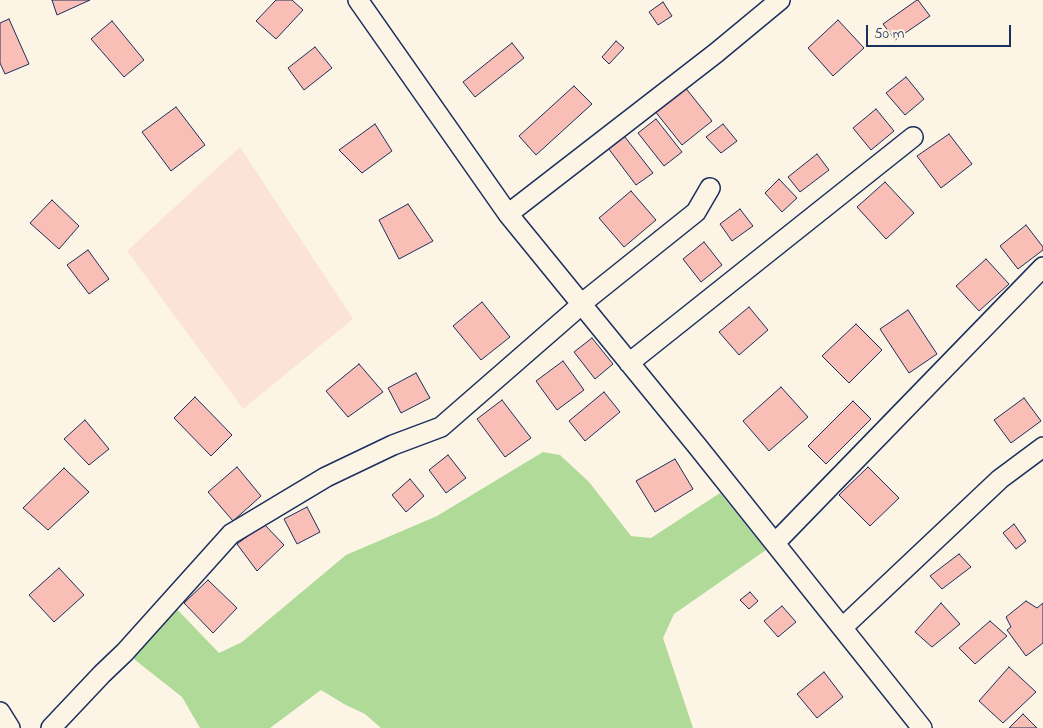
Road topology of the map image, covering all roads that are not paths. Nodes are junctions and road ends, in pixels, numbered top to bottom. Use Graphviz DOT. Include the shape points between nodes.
graph roads {
  1 [pos="358,0"];
  2 [pos="780,0"];
  3 [pos="912,137"];
  4 [pos="710,188"];
  5 [pos="508,214"];
  6 [pos="1043,267"];
  7 [pos="581,304"];
  8 [pos="629,363"];
  9 [pos="1043,447"];
  10 [pos="774,543"];
  11 [pos="842,628"];
  12 [pos="0,712"];
  13 [pos="10,728"];
  14 [pos="51,728"];
  15 [pos="922,728"];
  1 -- 5 [label="street"];
  2 -- 5 [label="street"];
  3 -- 8 [label="street"];
  4 -- 7 [label="street" via="696,212"];
  5 -- 7 [label="street"];
  6 -- 10 [label="street"];
  7 -- 8 [label="street"];
  7 -- 14 [label="street" via="440,426 326,477 231,534 138,638"];
  8 -- 10 [label="street"];
  9 -- 11 [label="street" via="1000,480"];
  10 -- 11 [label="street"];
  11 -- 15 [label="street"];
  12 -- 13 [label="street"];
}
